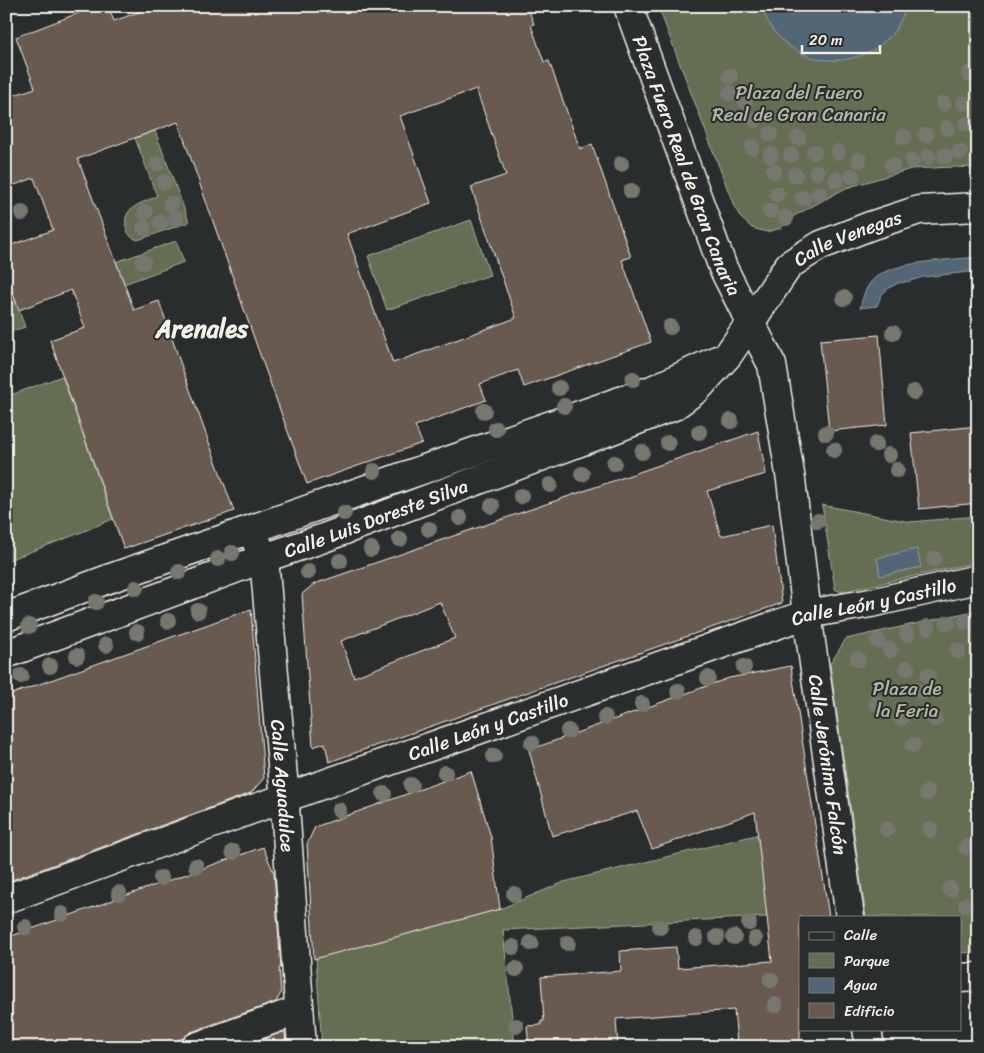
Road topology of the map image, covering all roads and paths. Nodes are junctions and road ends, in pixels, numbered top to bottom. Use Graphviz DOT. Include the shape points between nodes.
graph roads {
  1 [pos="628,6"];
  2 [pos="978,207"];
  3 [pos="750,323"];
  4 [pos="728,355"];
  5 [pos="245,532"];
  6 [pos="264,558"];
  7 [pos="978,579"];
  8 [pos="807,614"];
  9 [pos="6,617"];
  10 [pos="6,654"];
  11 [pos="284,798"];
  12 [pos="6,899"];
  13 [pos="850,916"];
  14 [pos="978,977"];
  15 [pos="962,978"];
  16 [pos="299,1010"];
  17 [pos="867,1030"];
  18 [pos="196,1047"];
  19 [pos="302,1047"];
  20 [pos="870,1047"];
  1 -- 3 [label="street, Plaza Fuero Real de Gran Canaria" via="722,268"];
  2 -- 3 [label="street, Calle Venegas" via="918,210 821,245 789,265"];
  3 -- 4 [label="street, Calle Luis Doreste Silva"];
  3 -- 8 [label="street" via="772,365 792,480"];
  4 -- 5 [label="street, Calle Luis Doreste Silva" via="652,390"];
  4 -- 6 [label="street, Calle Luis Doreste Silva" via="697,389 674,406"];
  5 -- 6 [label="street, Calle Aguadulce" via="257,543"];
  5 -- 9 [label="street, Calle Luis Doreste Silva"];
  6 -- 10 [label="street, Calle Luis Doreste Silva"];
  6 -- 11 [label="street, Calle Aguadulce"];
  7 -- 8 [label="street, Calle León y Castillo"];
  8 -- 11 [label="street, Calle León y Castillo"];
  8 -- 13 [label="street, Calle Jerónimo Falcón"];
  11 -- 12 [label="street, Calle León y Castillo"];
  11 -- 16 [label="street, Calle Aguadulce"];
  14 -- 15 [label="street"];
  16 -- 18 [label="street"];
  16 -- 19 [label="street, Calle Aguadulce"];
  17 -- 20 [label="street"];
}
